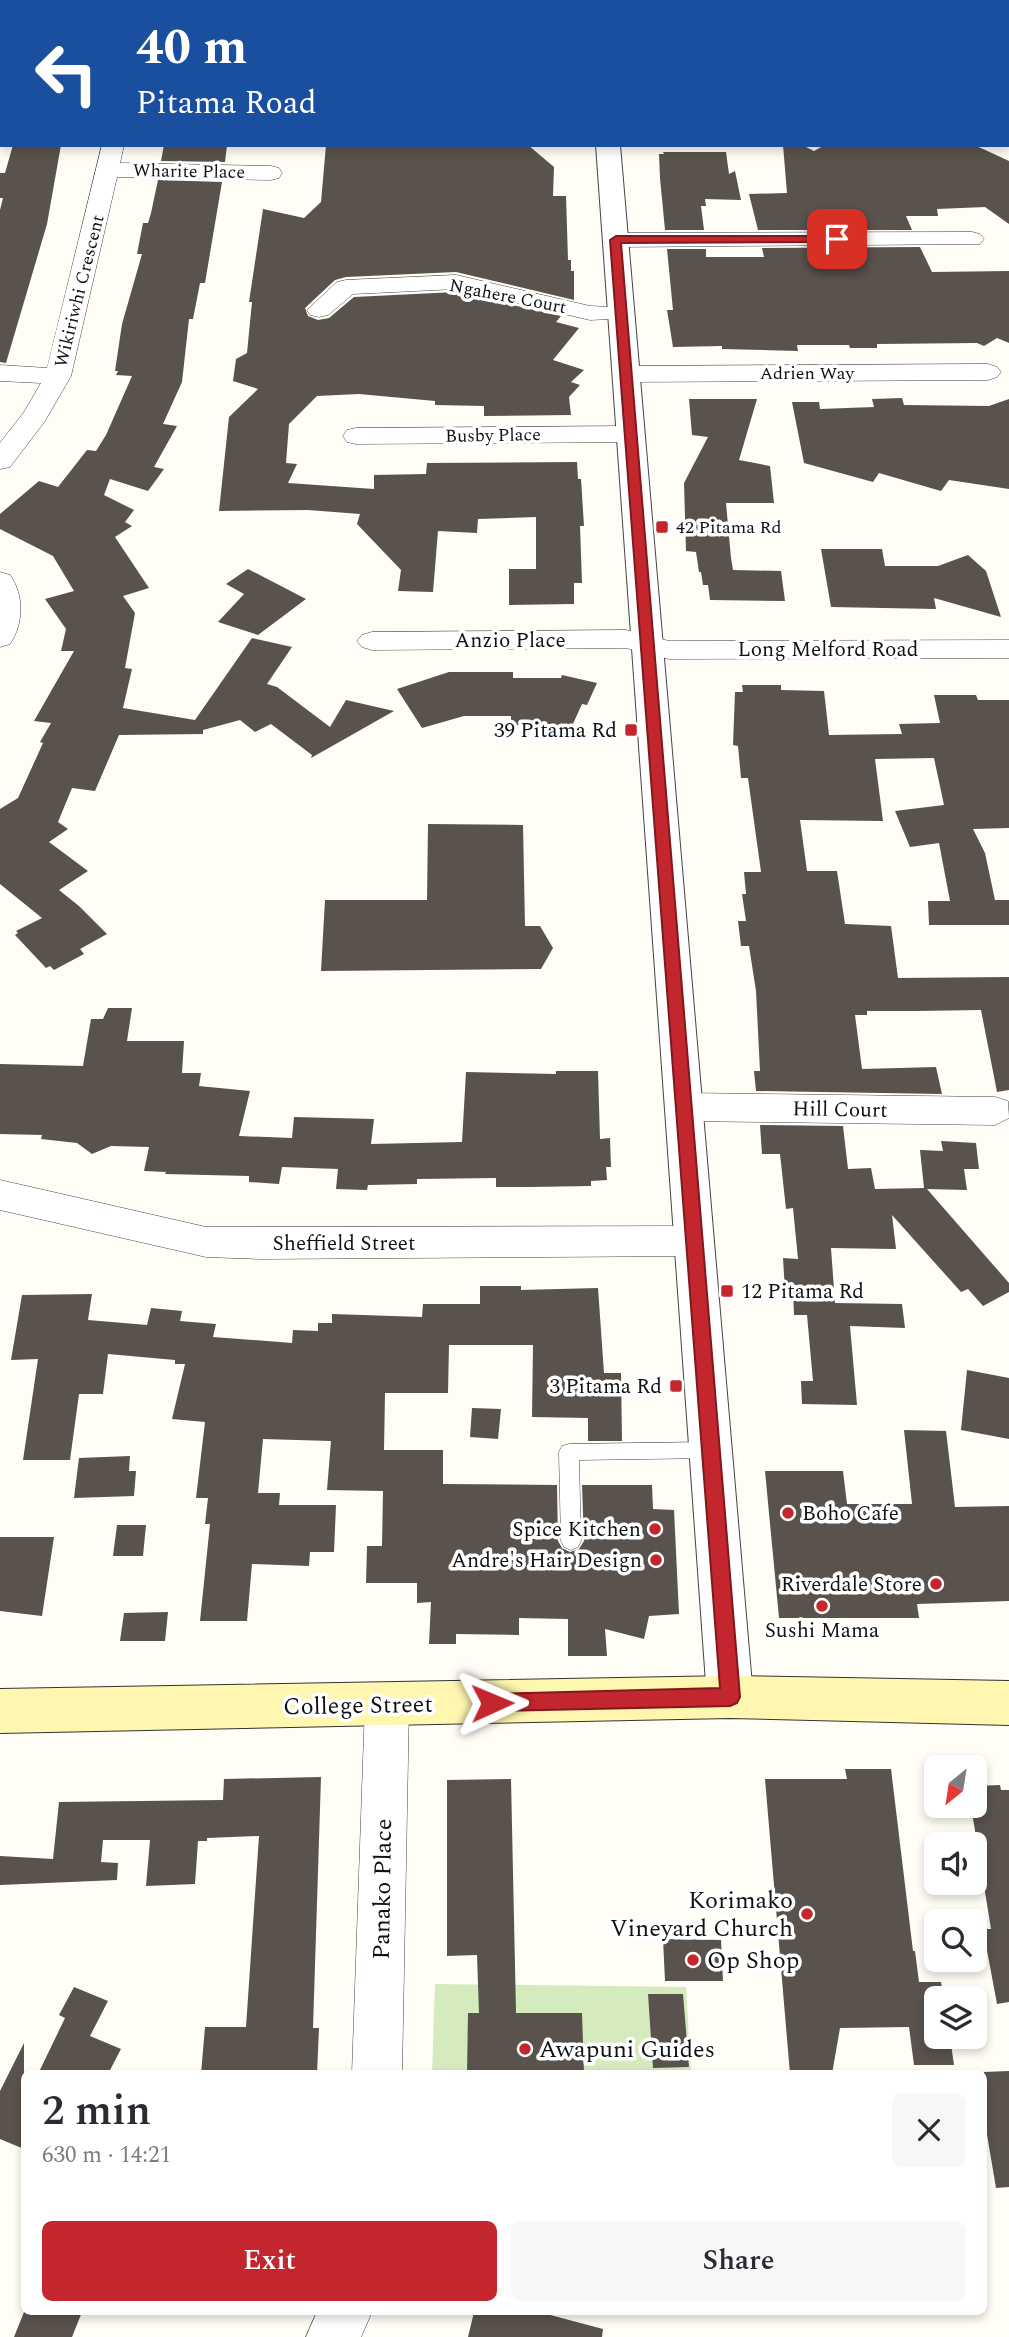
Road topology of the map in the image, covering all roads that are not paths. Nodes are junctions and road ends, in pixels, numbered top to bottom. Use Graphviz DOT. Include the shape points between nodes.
graph roads {
  1 [pos="608,147"];
  2 [pos="111,157"];
  3 [pos="271,173"];
  4 [pos="972,239"];
  5 [pos="616,240"];
  6 [pos="319,310"];
  7 [pos="621,313"];
  8 [pos="988,372"];
  9 [pos="0,373"];
  10 [pos="626,374"];
  11 [pos="58,376"];
  12 [pos="630,434"];
  13 [pos="356,436"];
  14 [pos="0,461"];
  15 [pos="0,581"];
  16 [pos="0,638"];
  17 [pos="372,641"];
  18 [pos="648,645"];
  19 [pos="1009,649"];
  20 [pos="685,1107"];
  21 [pos="995,1111"];
  22 [pos="0,1195"];
  23 [pos="694,1241"];
  24 [pos="711,1450"];
  25 [pos="571,1541"];
  26 [pos="730,1697"];
  27 [pos="1009,1703"];
  28 [pos="387,1705"];
  29 [pos="0,1711"];
  30 [pos="377,2070"];
  31 [pos="344,2315"];
  32 [pos="332,2337"];
  1 -- 5 [label="street"];
  2 -- 3 [label="street, Wharite Place"];
  2 -- 11 [label="street, Wikiriwhi Crescent"];
  4 -- 5 [label="street"];
  5 -- 7 [label="street"];
  6 -- 7 [label="street, Ngahere Court" via="346,286 456,282 590,313"];
  7 -- 10 [label="street"];
  8 -- 10 [label="street, Adrien Way"];
  9 -- 11 [label="street"];
  10 -- 12 [label="street"];
  11 -- 14 [label="street, Wikiriwhi Crescent" via="36,415"];
  12 -- 13 [label="street, Busby Place"];
  12 -- 18 [label="street"];
  15 -- 16 [label="street" via="8,602"];
  17 -- 18 [label="street, Anzio Place" via="626,639"];
  18 -- 19 [label="street, Long Melford Road" via="669,650"];
  18 -- 20 [label="street"];
  20 -- 21 [label="street, Hill Court"];
  20 -- 23 [label="street"];
  22 -- 23 [label="street, Sheffield Street" via="206,1242"];
  23 -- 24 [label="street"];
  24 -- 25 [label="lane" via="569,1452"];
  24 -- 26 [label="street"];
  26 -- 27 [label="main road, College Street"];
  26 -- 28 [label="main road, College Street"];
  28 -- 29 [label="main road, College Street"];
  28 -- 30 [label="street, Panako Place"];
  31 -- 32 [label="street"];
}
